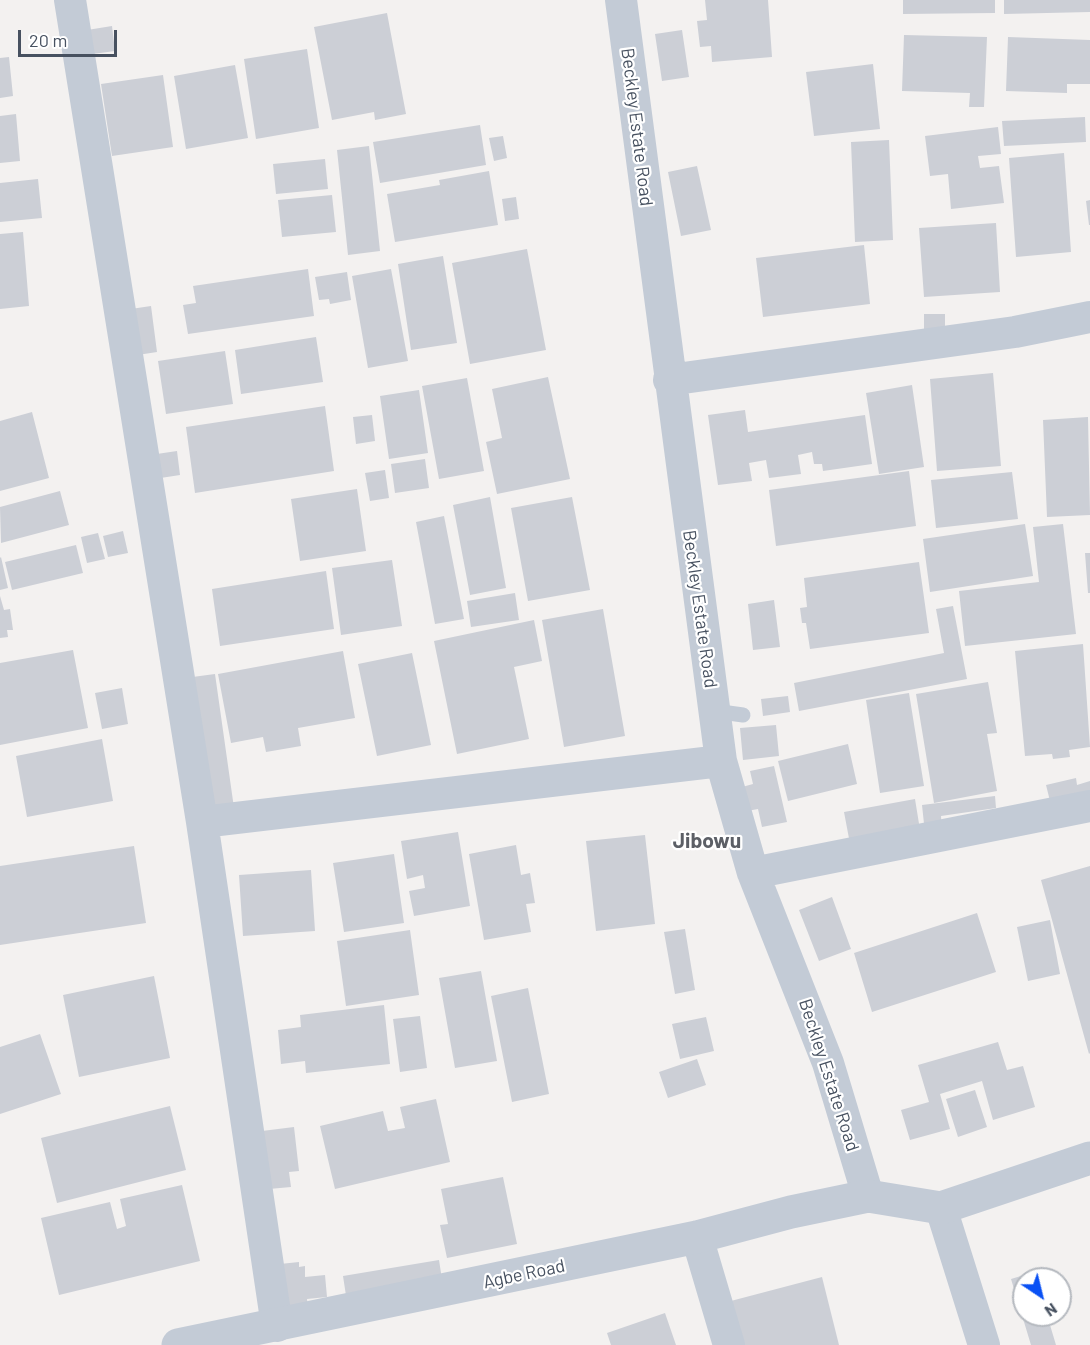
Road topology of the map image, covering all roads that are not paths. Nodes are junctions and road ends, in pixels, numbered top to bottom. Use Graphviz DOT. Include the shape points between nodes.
graph roads {
  1 [pos="70,0"];
  2 [pos="621,0"];
  3 [pos="1090,318"];
  4 [pos="669,380"];
  5 [pos="721,761"];
  6 [pos="1090,806"];
  7 [pos="201,822"];
  8 [pos="753,873"];
  9 [pos="1090,1158"];
  10 [pos="868,1196"];
  11 [pos="940,1208"];
  12 [pos="697,1238"];
  13 [pos="277,1326"];
  14 [pos="181,1345"];
  15 [pos="729,1345"];
  16 [pos="984,1345"];
  1 -- 7 [label="street"];
  2 -- 4 [label="street, Beckley Estate Road"];
  3 -- 4 [label="street"];
  4 -- 5 [label="street, Beckley Estate Road" via="728,713"];
  5 -- 7 [label="street"];
  5 -- 8 [label="street, Beckley Estate Road"];
  6 -- 8 [label="street"];
  7 -- 13 [label="street"];
  8 -- 10 [label="street, Beckley Estate Road" via="828,1063"];
  9 -- 11 [label="street"];
  10 -- 11 [label="street"];
  10 -- 12 [label="street, Agbe Road"];
  11 -- 16 [label="street"];
  12 -- 13 [label="street, Agbe Road"];
  12 -- 15 [label="street"];
  13 -- 14 [label="street, Agbe Road"];
}
